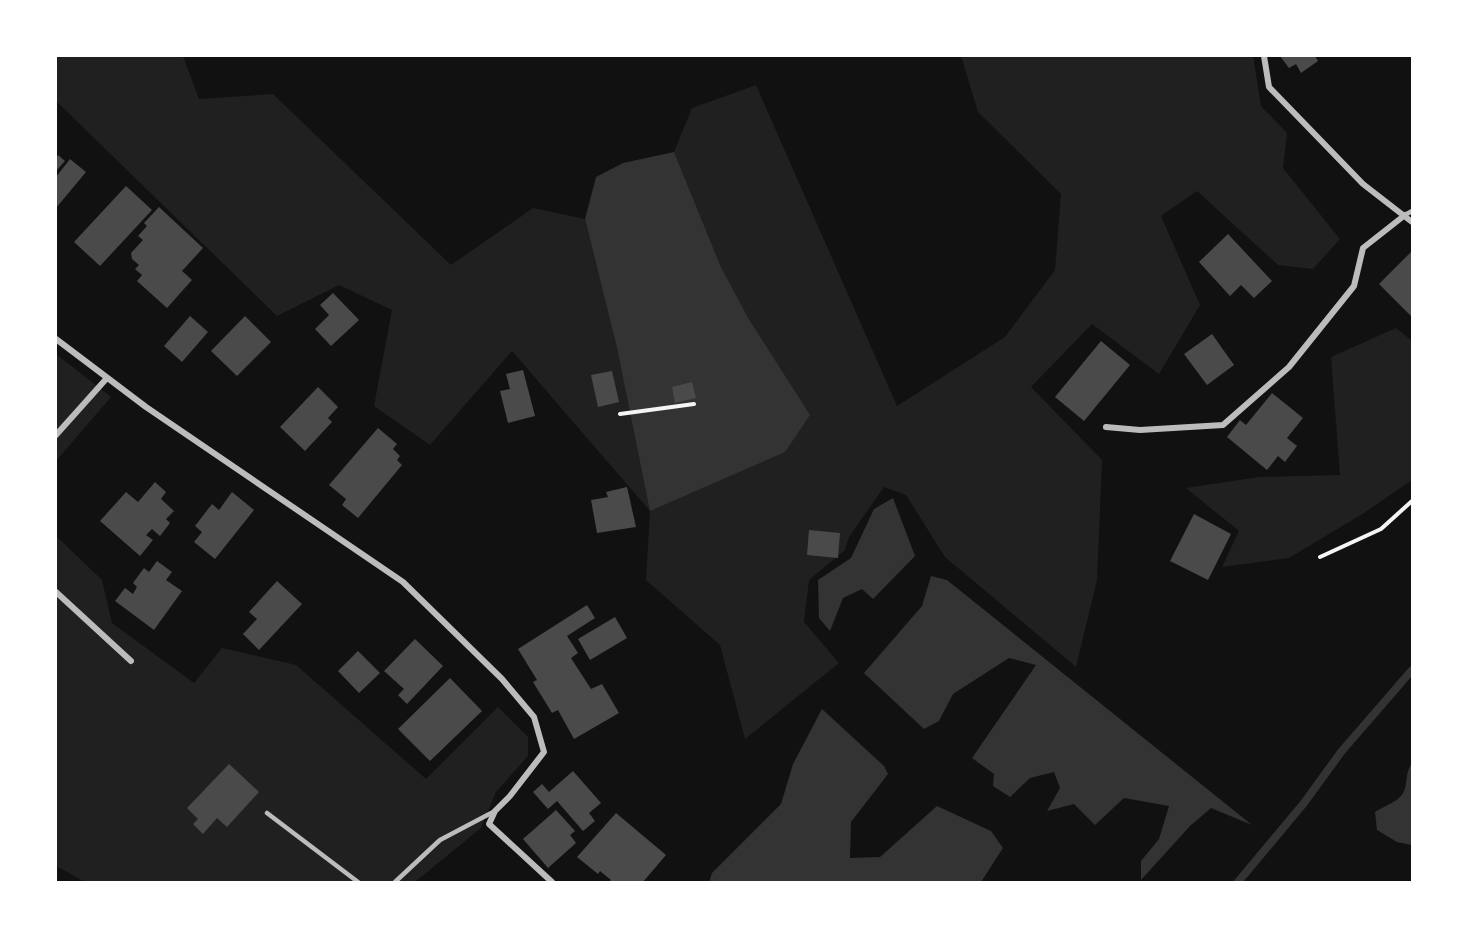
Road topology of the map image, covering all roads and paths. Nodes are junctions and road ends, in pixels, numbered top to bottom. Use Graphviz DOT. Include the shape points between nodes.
graph roads {
  1 [pos="1264,56"];
  2 [pos="1413,211"];
  3 [pos="1405,215"];
  4 [pos="1413,222"];
  5 [pos="56,339"];
  6 [pos="107,378"];
  7 [pos="694,404"];
  8 [pos="620,414"];
  9 [pos="1106,428"];
  10 [pos="56,435"];
  11 [pos="1413,501"];
  12 [pos="1320,556"];
  13 [pos="56,592"];
  14 [pos="131,661"];
  15 [pos="495,811"];
  16 [pos="267,813"];
  17 [pos="358,882"];
  18 [pos="395,882"];
  19 [pos="552,882"];
  1 -- 3 [label="street" via="1269,87 1363,184"];
  2 -- 3 [label="lane"];
  3 -- 4 [label="street"];
  3 -- 9 [label="street" via="1363,249 1354,286 1289,367 1224,425"];
  5 -- 6 [label="street"];
  6 -- 10 [label="street"];
  6 -- 15 [label="street" via="403,582 502,679 534,717 544,752"];
  7 -- 8 [label="path"];
  11 -- 12 [label="path" via="1381,529"];
  13 -- 14 [label="street"];
  15 -- 18 [label="lane" via="440,840"];
  15 -- 19 [label="street" via="489,824"];
  16 -- 17 [label="lane"];
}
